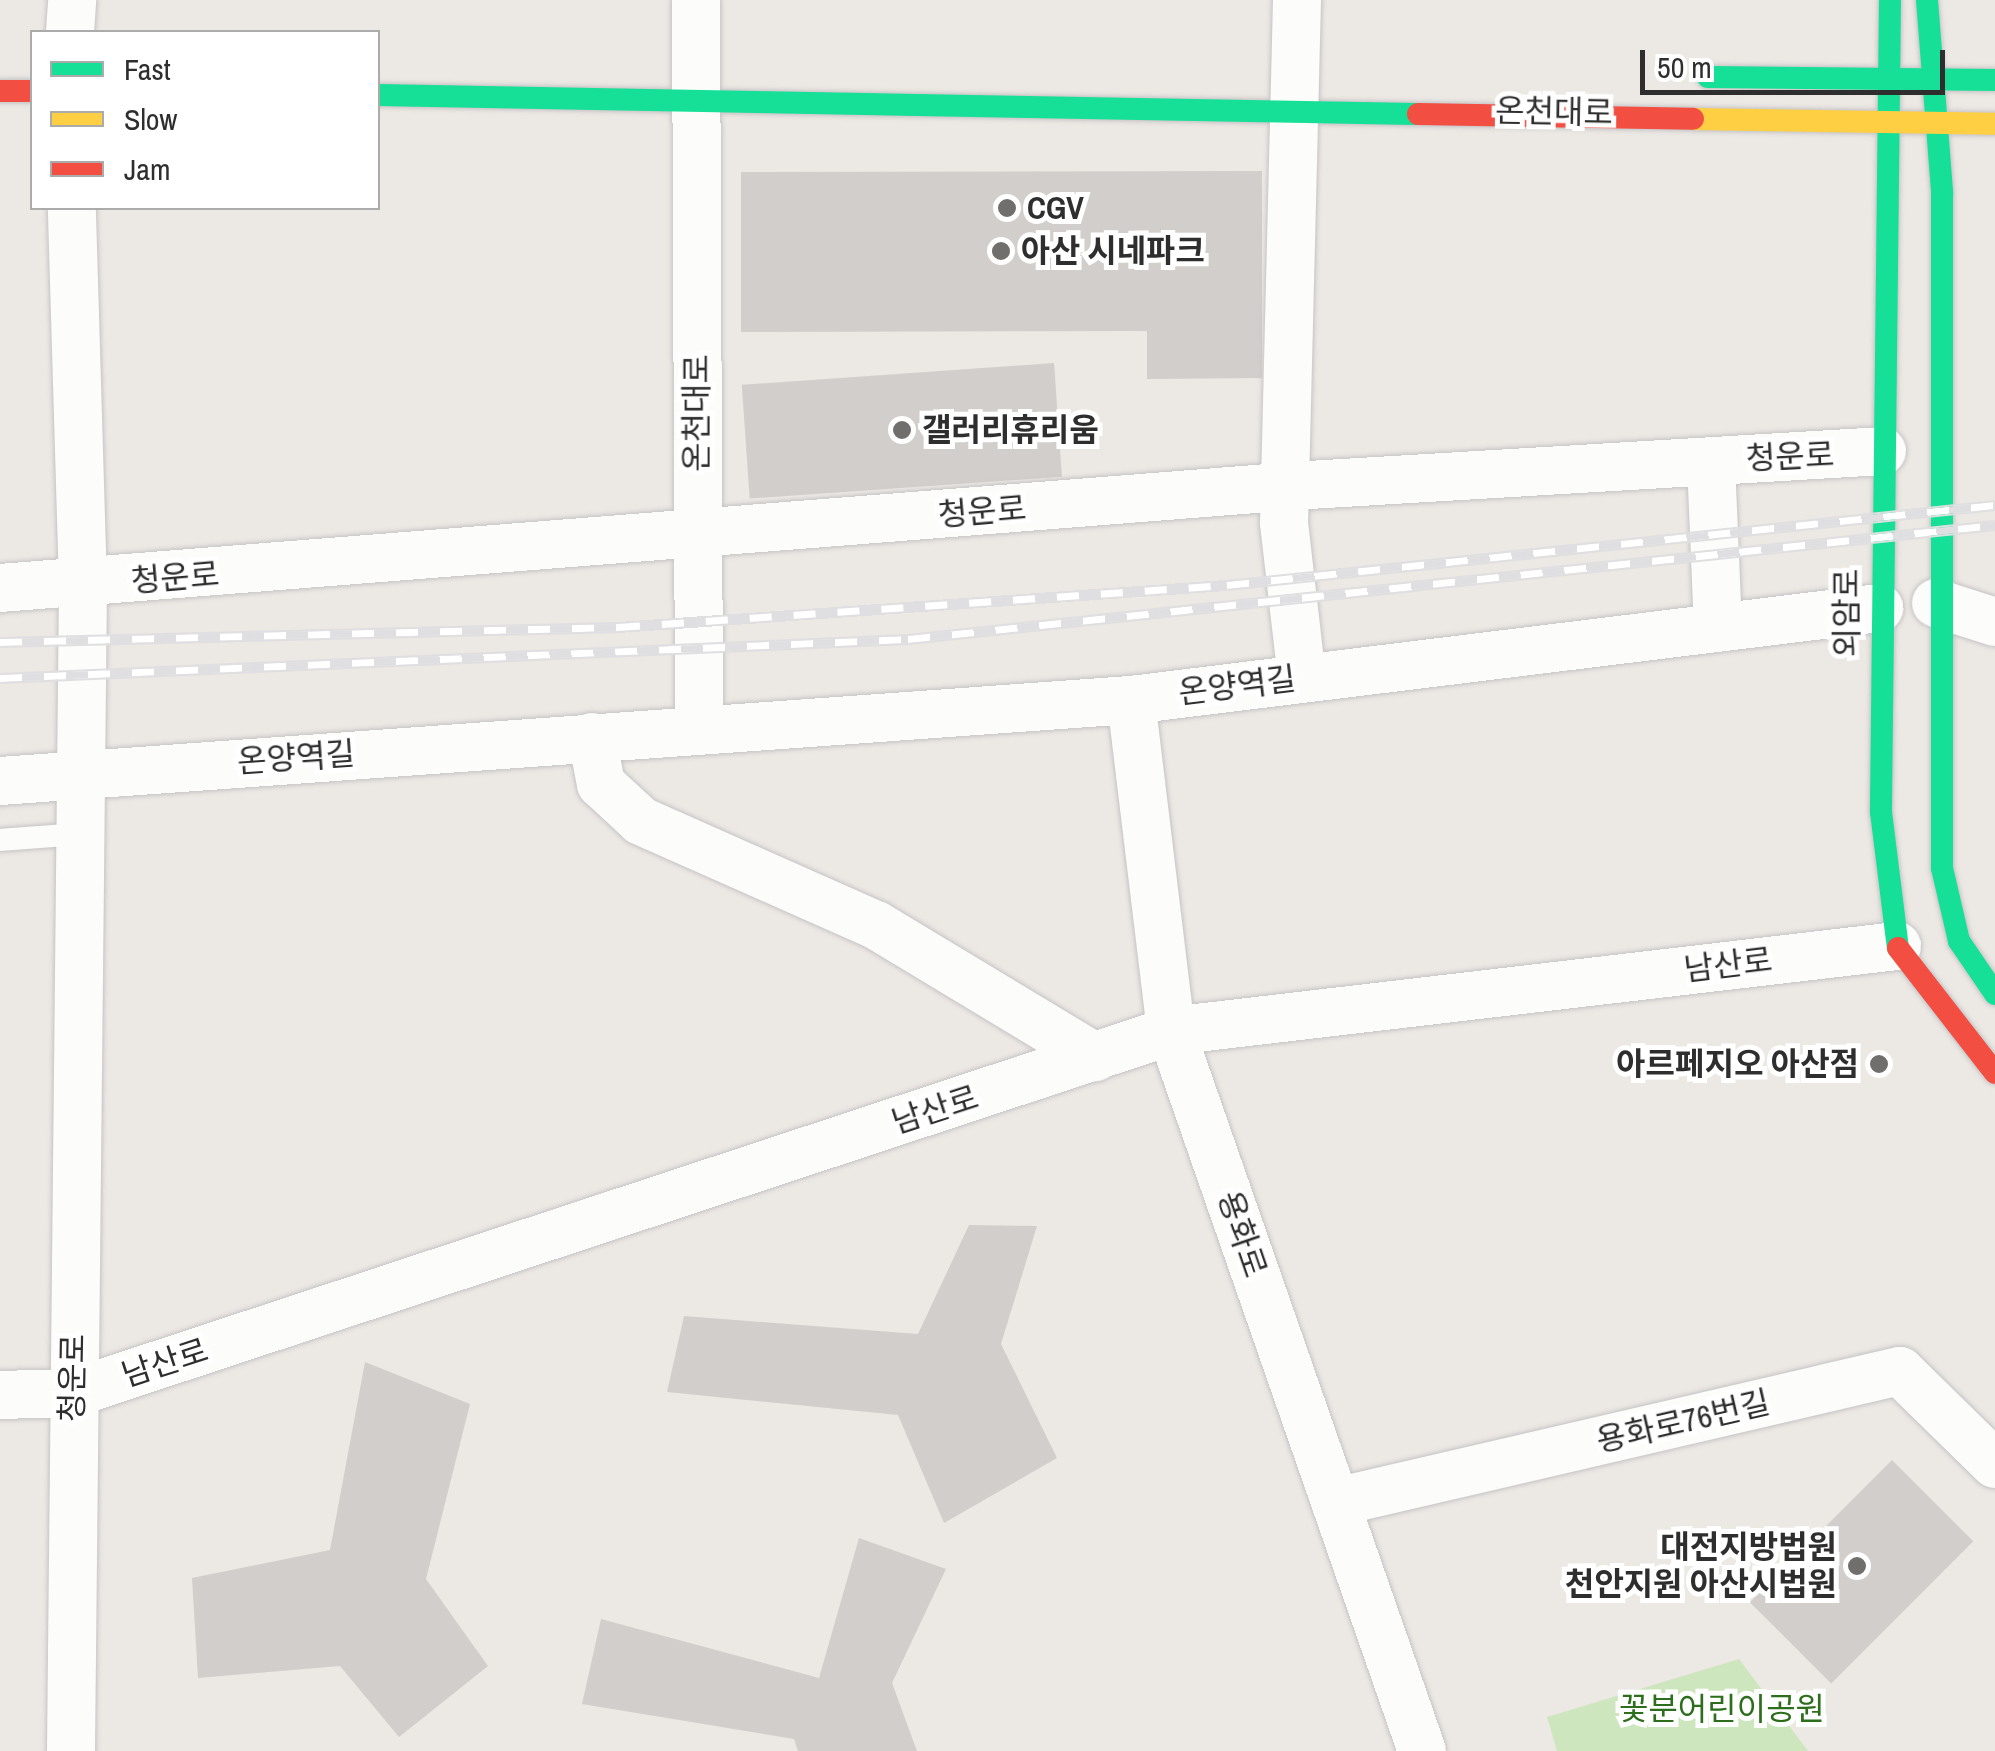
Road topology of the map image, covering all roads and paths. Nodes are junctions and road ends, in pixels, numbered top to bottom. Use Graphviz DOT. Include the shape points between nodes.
graph roads {
  1 [pos="72,0"];
  2 [pos="696,0"];
  3 [pos="1297,0"];
  4 [pos="1890,0"];
  5 [pos="1927,0"];
  6 [pos="70,30"];
  7 [pos="0,64"];
  8 [pos="30,64"];
  9 [pos="1887,74"];
  10 [pos="696,77"];
  11 [pos="1690,77"];
  12 [pos="1937,77"];
  13 [pos="1995,80"];
  14 [pos="1295,82"];
  15 [pos="0,91"];
  16 [pos="30,92"];
  17 [pos="380,96"];
  18 [pos="1886,119"];
  19 [pos="1940,121"];
  20 [pos="1995,124"];
  21 [pos="72,210"];
  22 [pos="1882,451"];
  23 [pos="1711,462"];
  24 [pos="1292,486"];
  25 [pos="697,536"];
  26 [pos="83,586"];
  27 [pos="0,588"];
  28 [pos="1936,603"];
  29 [pos="1879,608"];
  30 [pos="1995,622"];
  31 [pos="1718,627"];
  32 [pos="1302,678"];
  33 [pos="1131,700"];
  34 [pos="700,725"];
  35 [pos="592,736"];
  36 [pos="79,774"];
  37 [pos="0,781"];
  38 [pos="78,834"];
  39 [pos="0,840"];
  40 [pos="1897,946"];
  41 [pos="1995,994"];
  42 [pos="1172,1031"];
  43 [pos="1094,1057"];
  44 [pos="1995,1073"];
  45 [pos="73,1393"];
  46 [pos="0,1395"];
  47 [pos="1995,1464"];
  48 [pos="1336,1502"];
  49 [pos="1414,1746"];
  50 [pos="70,1751"];
  1 -- 6 [label="street"];
  2 -- 10 [label="street, 온천대로"];
  3 -- 14 [label="street"];
  4 -- 9 [label="main road, 외암로"];
  5 -- 12 [label="main road"];
  7 -- 8 [label="main road"];
  9 -- 11 [label="main road"];
  9 -- 12 [label="main road"];
  9 -- 18 [label="main road, 외암로"];
  10 -- 14 [label="main road, 온천대로"];
  10 -- 17 [label="main road, 온천대로"];
  10 -- 25 [label="street, 온천대로"];
  12 -- 13 [label="main road"];
  12 -- 19 [label="main road"];
  14 -- 18 [label="main road, 온천대로"];
  14 -- 24 [label="street"];
  15 -- 16 [label="main road"];
  18 -- 19 [label="main road, 온천대로"];
  18 -- 22 [label="main road, 외암로"];
  19 -- 20 [label="main road, 온천대로"];
  19 -- 28 [label="main road"];
  21 -- 26 [label="street, 청운로"];
  22 -- 23 [label="street, 청운로"];
  22 -- 29 [label="main road, 외암로"];
  23 -- 24 [label="street, 청운로"];
  23 -- 31 [label="street"];
  24 -- 25 [label="street, 청운로"];
  24 -- 32 [label="street" via="1284,522"];
  25 -- 26 [label="street, 청운로"];
  25 -- 34 [label="street, 온천대로"];
  26 -- 27 [label="street"];
  26 -- 36 [label="street, 청운로"];
  28 -- 30 [label="street"];
  28 -- 41 [label="main road" via="1942,868 1958,941"];
  29 -- 31 [label="street, 온양역길"];
  29 -- 40 [label="main road, 외암로" via="1881,812"];
  31 -- 32 [label="street, 온양역길"];
  32 -- 33 [label="street, 온양역길"];
  33 -- 34 [label="street, 온양역길"];
  33 -- 42 [label="street, 용화로"];
  34 -- 35 [label="street, 온양역길"];
  35 -- 36 [label="street, 온양역길"];
  35 -- 43 [label="street" via="600,784 641,821 876,925"];
  36 -- 37 [label="street, 온양역길"];
  36 -- 38 [label="street, 청운로"];
  38 -- 39 [label="lane"];
  38 -- 45 [label="street, 청운로"];
  40 -- 42 [label="street, 남산로"];
  40 -- 44 [label="main road"];
  42 -- 43 [label="street, 남산로"];
  42 -- 48 [label="street, 용화로"];
  43 -- 45 [label="street, 남산로"];
  45 -- 46 [label="street, 남산로"];
  45 -- 50 [label="street, 청운로"];
  47 -- 48 [label="street, 용화로76번길" via="1900,1371"];
  48 -- 49 [label="street, 용화로"];
}
